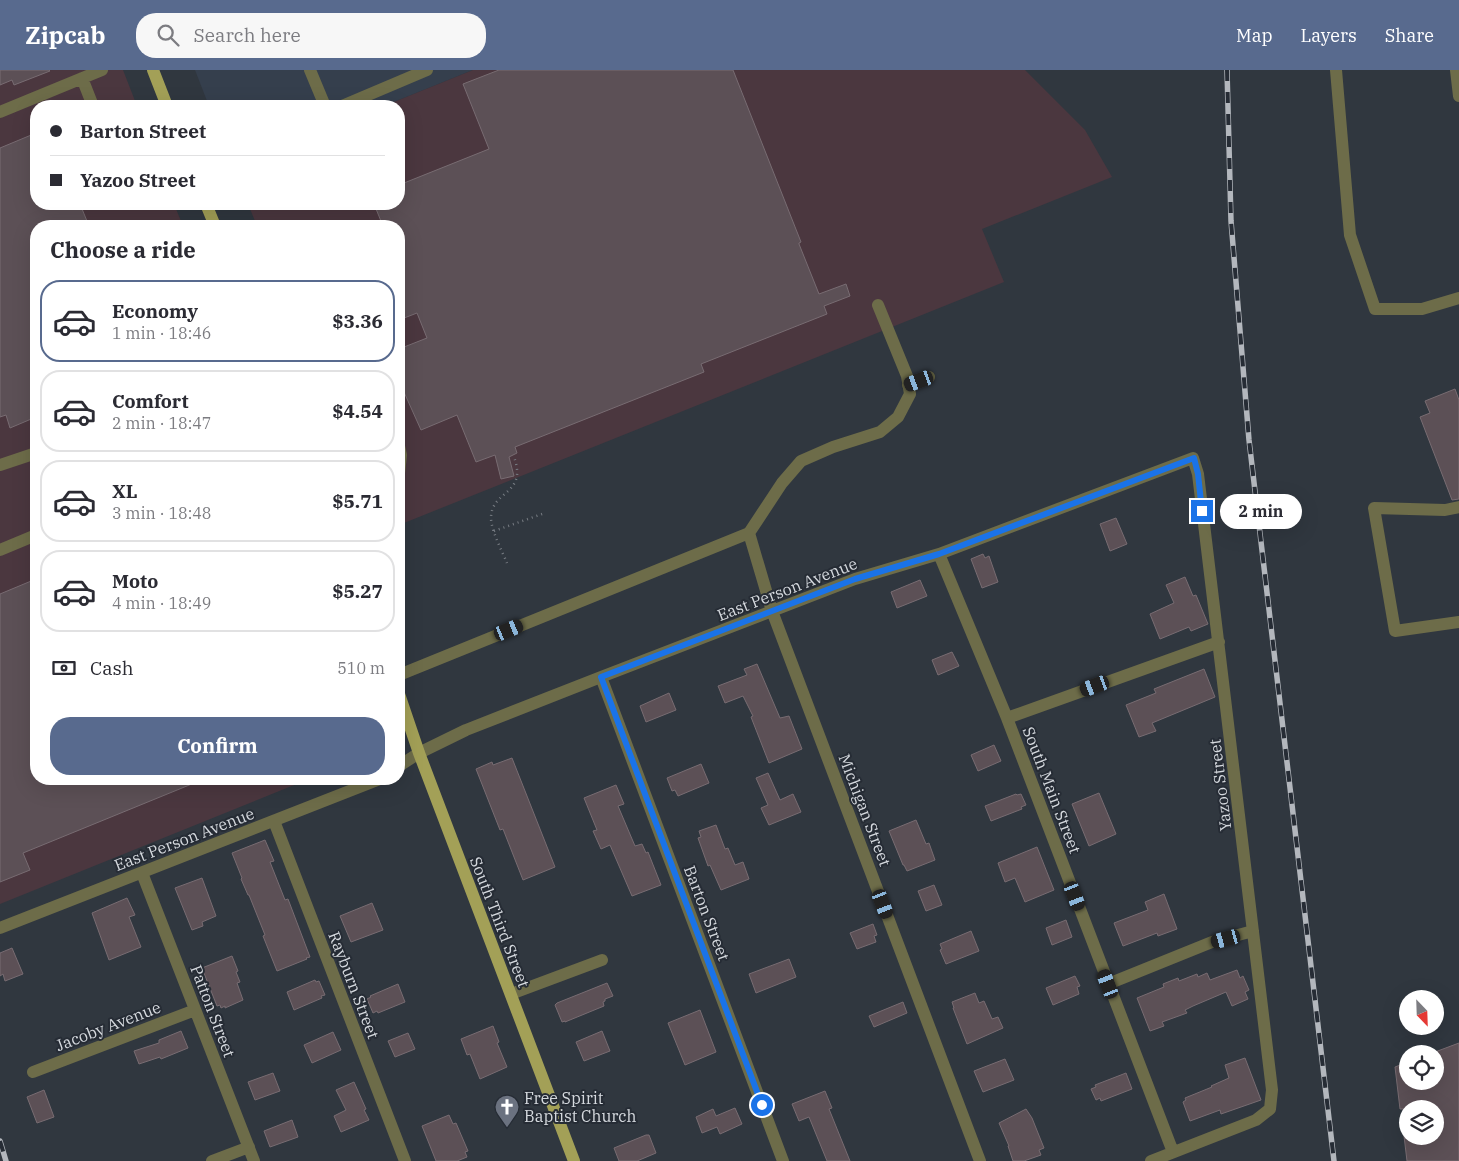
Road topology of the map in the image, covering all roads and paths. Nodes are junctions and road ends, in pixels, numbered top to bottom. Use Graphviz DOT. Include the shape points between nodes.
graph roads {
  1 [pos="102,70"];
  2 [pos="153,70"];
  3 [pos="310,70"];
  4 [pos="427,70"];
  5 [pos="1336,70"];
  6 [pos="1456,70"];
  7 [pos="82,78"];
  8 [pos="1459,96"];
  9 [pos="90,100"];
  10 [pos="165,100"];
  11 [pos="322,100"];
  12 [pos="356,100"];
  13 [pos="0,112"];
  14 [pos="1459,298"];
  15 [pos="878,305"];
  16 [pos="929,377"];
  17 [pos="908,385"];
  18 [pos="30,455"];
  19 [pos="514,456"];
  20 [pos="1194,458"];
  21 [pos="0,465"];
  22 [pos="1459,507"];
  23 [pos="545,513"];
  24 [pos="494,531"];
  25 [pos="748,533"];
  26 [pos="30,537"];
  27 [pos="0,550"];
  28 [pos="939,554"];
  29 [pos="507,562"];
  30 [pos="772,611"];
  31 [pos="1459,622"];
  32 [pos="1219,642"];
  33 [pos="405,673"];
  34 [pos="601,677"];
  35 [pos="405,712"];
  36 [pos="1007,718"];
  37 [pos="419,753"];
  38 [pos="405,762"];
  39 [pos="365,785"];
  40 [pos="274,821"];
  41 [pos="142,873"];
  42 [pos="0,928"];
  43 [pos="1253,931"];
  44 [pos="602,960"];
  45 [pos="1108,984"];
  46 [pos="511,994"];
  47 [pos="195,1010"];
  48 [pos="33,1072"];
  49 [pos="249,1147"];
  50 [pos="1174,1152"];
  51 [pos="212,1161"];
  52 [pos="254,1161"];
  53 [pos="405,1161"];
  54 [pos="574,1161"];
  55 [pos="783,1161"];
  56 [pos="980,1161"];
  57 [pos="1151,1161"];
  1 -- 7 [label="street"];
  2 -- 10 [label="main road"];
  3 -- 11 [label="street"];
  4 -- 12 [label="street"];
  5 -- 14 [label="street" via="1350,235 1375,310 1422,309"];
  6 -- 8 [label="street"];
  7 -- 9 [label="street"];
  7 -- 13 [label="street"];
  15 -- 17 [label="street"];
  16 -- 17 [label="street"];
  17 -- 25 [label="street" via="910,394 898,417 880,432 801,461"];
  18 -- 21 [label="street"];
  19 -- 24 [label="path" via="517,479 493,508"];
  20 -- 28 [label="street, East Person Avenue"];
  20 -- 32 [label="street, Yazoo Street"];
  22 -- 31 [label="street" via="1446,510 1374,508 1395,631"];
  23 -- 24 [label="path"];
  24 -- 29 [label="path"];
  25 -- 30 [label="street, Michigan Street"];
  25 -- 33 [label="street"];
  26 -- 27 [label="street"];
  28 -- 30 [label="street, East Person Avenue" via="855,579"];
  28 -- 36 [label="street, South Main Street"];
  30 -- 34 [label="street, East Person Avenue"];
  30 -- 56 [label="street, Michigan Street"];
  32 -- 36 [label="street"];
  32 -- 43 [label="street, Yazoo Street"];
  34 -- 37 [label="street, East Person Avenue" via="466,730"];
  34 -- 55 [label="street, Barton Street"];
  35 -- 37 [label="main road, South Third Street"];
  36 -- 45 [label="street, South Main Street"];
  37 -- 38 [label="street, East Person Avenue"];
  37 -- 46 [label="main road, South Third Street"];
  39 -- 40 [label="street, East Person Avenue"];
  40 -- 41 [label="street, East Person Avenue"];
  40 -- 53 [label="street, Rayburn Street"];
  41 -- 42 [label="street, East Person Avenue"];
  41 -- 47 [label="street, Patton Street"];
  43 -- 45 [label="street" via="1212,942"];
  43 -- 50 [label="street, Yazoo Street" via="1272,1090 1270,1109 1256,1120"];
  44 -- 46 [label="street"];
  45 -- 50 [label="street, South Main Street"];
  46 -- 54 [label="main road, South Third Street"];
  47 -- 48 [label="street, Jacoby Avenue"];
  47 -- 49 [label="street, Patton Street"];
  49 -- 51 [label="street"];
  49 -- 52 [label="street, Patton Street"];
  50 -- 57 [label="street"];
}
